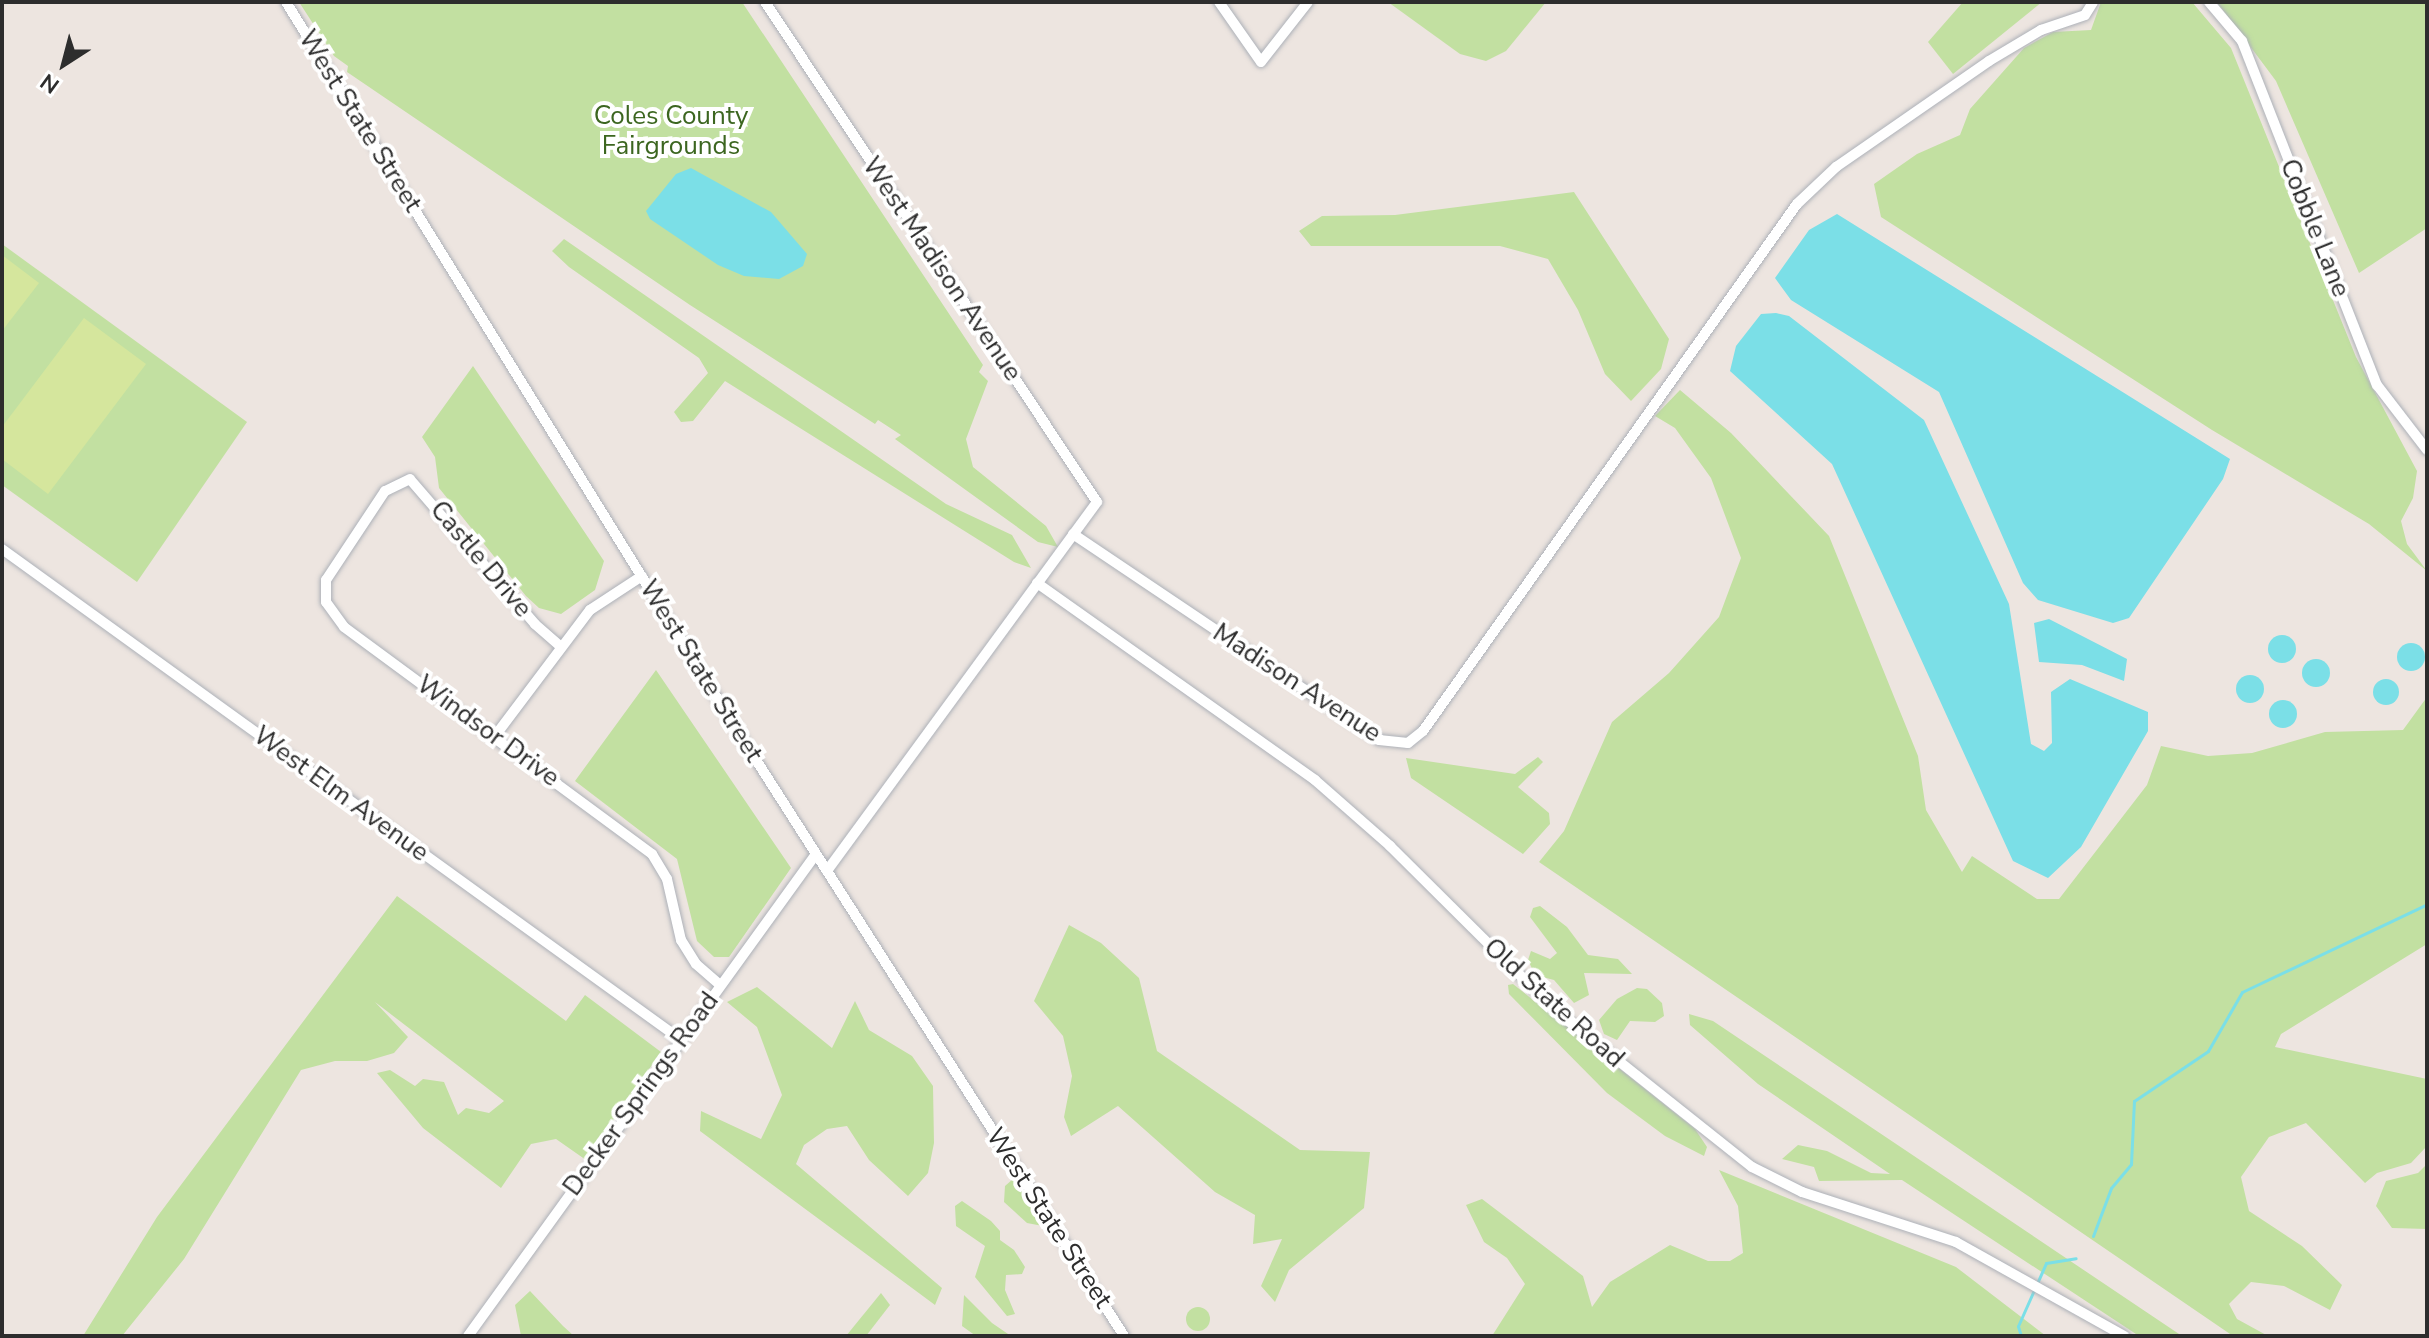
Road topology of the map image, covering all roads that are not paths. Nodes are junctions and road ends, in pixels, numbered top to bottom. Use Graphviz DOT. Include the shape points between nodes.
graph roads {
  1 [pos="286,2"];
  2 [pos="765,2"];
  3 [pos="1219,2"];
  4 [pos="1308,2"];
  5 [pos="2093,2"];
  6 [pos="2209,2"];
  7 [pos="2427,450"];
  8 [pos="400,479"];
  9 [pos="1073,534"];
  10 [pos="2,549"];
  11 [pos="642,576"];
  12 [pos="1037,583"];
  13 [pos="560,646"];
  14 [pos="495,736"];
  15 [pos="816,854"];
  16 [pos="827,871"];
  17 [pos="720,985"];
  18 [pos="680,1039"];
  19 [pos="468,1336"];
  20 [pos="1124,1336"];
  21 [pos="2124,1336"];
  1 -- 11 [label="street, West State Street"];
  2 -- 9 [label="street, West Madison Avenue" via="1097,502"];
  3 -- 4 [label="street" via="1261,62"];
  5 -- 9 [label="street, Madison Avenue" via="2085,15 2041,30 1989,61 1816,185 1781,225 1423,731 1408,743 1392,745"];
  6 -- 7 [label="street, Cobble Lane" via="2242,41 2377,385"];
  8 -- 13 [label="street, Castle Drive" via="418,483 535,624"];
  8 -- 14 [label="street, Windsor Drive" via="385,491 333,563 326,602 344,627"];
  9 -- 12 [label="street"];
  10 -- 18 [label="street, West Elm Avenue"];
  11 -- 13 [label="street" via="590,610"];
  11 -- 15 [label="street, West State Street"];
  12 -- 16 [label="street"];
  12 -- 21 [label="street, Old State Road" via="1315,780 1390,846 1557,1012 1752,1167 1802,1192 1956,1242"];
  13 -- 14 [label="street"];
  14 -- 17 [label="street, Windsor Drive" via="652,854 667,879 681,940 696,964"];
  15 -- 16 [label="street, West State Street"];
  15 -- 17 [label="street, Decker Springs Road"];
  16 -- 20 [label="street, West State Street"];
  17 -- 18 [label="street, Decker Springs Road"];
  18 -- 19 [label="street, Decker Springs Road"];
}
